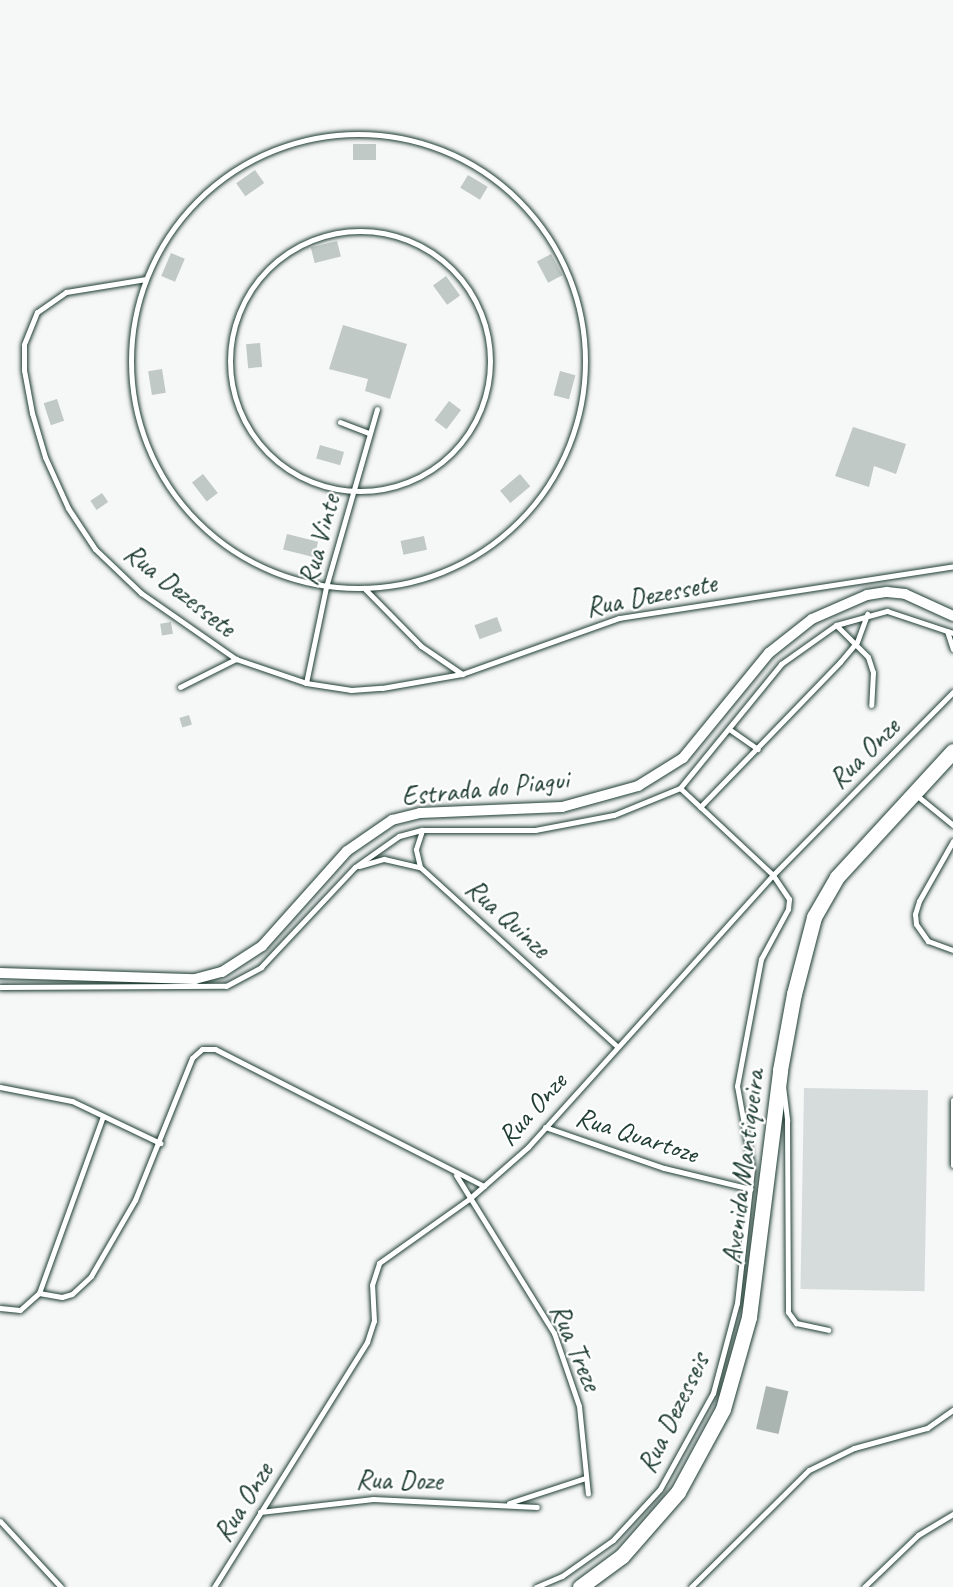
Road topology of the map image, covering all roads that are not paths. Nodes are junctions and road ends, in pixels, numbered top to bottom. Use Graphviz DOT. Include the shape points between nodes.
graph roads {
  1 [pos="146,279"];
  2 [pos="377,409"];
  3 [pos="340,422"];
  4 [pos="369,433"];
  5 [pos="354,491"];
  6 [pos="953,566"];
  7 [pos="326,587"];
  8 [pos="364,588"];
  9 [pos="867,614"];
  10 [pos="953,616"];
  11 [pos="836,625"];
  12 [pos="950,632"];
  13 [pos="857,642"];
  14 [pos="953,649"];
  15 [pos="236,659"];
  16 [pos="462,674"];
  17 [pos="306,683"];
  18 [pos="180,687"];
  19 [pos="953,692"];
  20 [pos="871,705"];
  21 [pos="729,729"];
  22 [pos="758,749"];
  23 [pos="953,750"];
  24 [pos="680,789"];
  25 [pos="914,793"];
  26 [pos="700,807"];
  27 [pos="953,825"];
  28 [pos="422,830"];
  29 [pos="953,841"];
  30 [pos="355,867"];
  31 [pos="420,867"];
  32 [pos="773,875"];
  33 [pos="953,950"];
  34 [pos="0,973"];
  35 [pos="0,987"];
  36 [pos="617,1046"];
  37 [pos="780,1070"];
  38 [pos="0,1087"];
  39 [pos="953,1100"];
  40 [pos="104,1116"];
  41 [pos="545,1127"];
  42 [pos="160,1143"];
  43 [pos="953,1165"];
  44 [pos="456,1175"];
  45 [pos="484,1186"];
  46 [pos="751,1189"];
  47 [pos="469,1199"];
  48 [pos="39,1293"];
  49 [pos="0,1308"];
  50 [pos="828,1330"];
  51 [pos="953,1410"];
  52 [pos="585,1478"];
  53 [pos="588,1494"];
  54 [pos="505,1504"];
  55 [pos="537,1507"];
  56 [pos="260,1512"];
  57 [pos="953,1514"];
  58 [pos="0,1521"];
  59 [pos="61,1587"];
  60 [pos="214,1587"];
  61 [pos="536,1587"];
  62 [pos="580,1587"];
  63 [pos="691,1587"];
  64 [pos="864,1587"];
  1 -- 7 [label="lane" via="135,319 131,370 144,440 161,477 185,510 240,556 286,578"];
  1 -- 8 [label="lane" via="184,215 211,188 242,166 276,150 331,136 387,135 424,143 459,157 491,176 520,201 544,230 573,288 584,334 580,409 552,478 503,536 472,557 411,582"];
  1 -- 15 [label="lane, Rua Dezessete" via="66,292 37,312 24,345 32,413 45,457 68,508 95,549 141,593"];
  2 -- 4 [label="lane, Rua Vinte"];
  3 -- 4 [label="lane"];
  4 -- 5 [label="lane, Rua Vinte"];
  5 -- 5 [label="lane" via="320,486 263,450 244,422 232,390 229,356 235,322 272,265 299,246 332,234 365,231 399,236 430,250 456,272 487,332 490,366 484,400 470,430 448,457 420,476 388,488"];
  5 -- 7 [label="lane, Rua Vinte"];
  6 -- 16 [label="lane, Rua Dezessete" via="620,618"];
  7 -- 8 [label="lane"];
  7 -- 17 [label="lane, Rua Vinte"];
  8 -- 16 [label="lane" via="421,646"];
  9 -- 11 [label="lane"];
  9 -- 12 [label="lane" via="887,611"];
  9 -- 13 [label="lane"];
  10 -- 34 [label="street, Estrada do Piagui" via="905,594 887,592 867,595 812,619 769,654 683,758 638,786 562,807 420,813 392,820 347,851 262,946 222,972 195,979"];
  11 -- 13 [label="lane"];
  11 -- 21 [label="lane" via="781,664"];
  12 -- 14 [label="lane"];
  13 -- 20 [label="lane" via="873,672"];
  13 -- 22 [label="lane"];
  15 -- 17 [label="lane, Rua Dezessete"];
  15 -- 18 [label="lane"];
  16 -- 17 [label="lane, Rua Dezessete" via="351,690"];
  19 -- 32 [label="lane, Rua Onze"];
  21 -- 22 [label="lane"];
  21 -- 24 [label="lane"];
  22 -- 26 [label="lane"];
  23 -- 25 [label="street, Avenida Mantiqueira"];
  24 -- 26 [label="lane, Rua Dezesseis"];
  24 -- 28 [label="lane" via="574,825 535,830"];
  25 -- 27 [label="lane"];
  25 -- 37 [label="street, Avenida Mantiqueira" via="837,877 814,917"];
  26 -- 32 [label="lane, Rua Dezesseis"];
  28 -- 30 [label="lane" via="385,843"];
  28 -- 31 [label="lane" via="416,849"];
  29 -- 33 [label="lane" via="915,914 916,924 928,941"];
  30 -- 31 [label="lane, Rua Quinze" via="384,859"];
  30 -- 35 [label="lane" via="261,966 226,986"];
  31 -- 36 [label="lane, Rua Quinze"];
  32 -- 36 [label="lane, Rua Onze"];
  32 -- 46 [label="lane, Rua Dezesseis" via="787,891 788,909 760,959 737,1086 750,1153"];
  36 -- 41 [label="lane, Rua Onze"];
  37 -- 50 [label="lane" via="787,1121 788,1312 796,1323"];
  37 -- 62 [label="street, Avenida Mantiqueira" via="749,1317 723,1409 678,1492 622,1556"];
  38 -- 40 [label="lane" via="47,1094"];
  39 -- 43 [label="lane"];
  40 -- 42 [label="lane"];
  40 -- 48 [label="lane"];
  41 -- 45 [label="lane, Rua Onze"];
  41 -- 46 [label="lane, Rua Quartoze" via="664,1168"];
  42 -- 44 [label="lane" via="192,1058 207,1048"];
  42 -- 48 [label="lane" via="130,1210 91,1276 62,1298"];
  44 -- 45 [label="lane"];
  44 -- 47 [label="lane, Rua Treze"];
  45 -- 47 [label="lane, Rua Onze"];
  46 -- 61 [label="lane, Rua Dezesseis" via="729,1342 713,1393 687,1443 638,1518 587,1560"];
  47 -- 52 [label="lane, Rua Treze" via="554,1333 579,1406"];
  47 -- 56 [label="lane, Rua Onze" via="379,1263 372,1285 374,1321 367,1342"];
  48 -- 49 [label="lane" via="20,1310"];
  51 -- 63 [label="lane" via="927,1428 854,1448 808,1470"];
  52 -- 53 [label="lane, Rua Treze"];
  52 -- 54 [label="lane"];
  54 -- 55 [label="lane, Rua Doze"];
  54 -- 56 [label="lane, Rua Doze" via="362,1500"];
  56 -- 60 [label="lane, Rua Onze"];
  57 -- 64 [label="lane" via="918,1535"];
  58 -- 59 [label="lane"];
}
